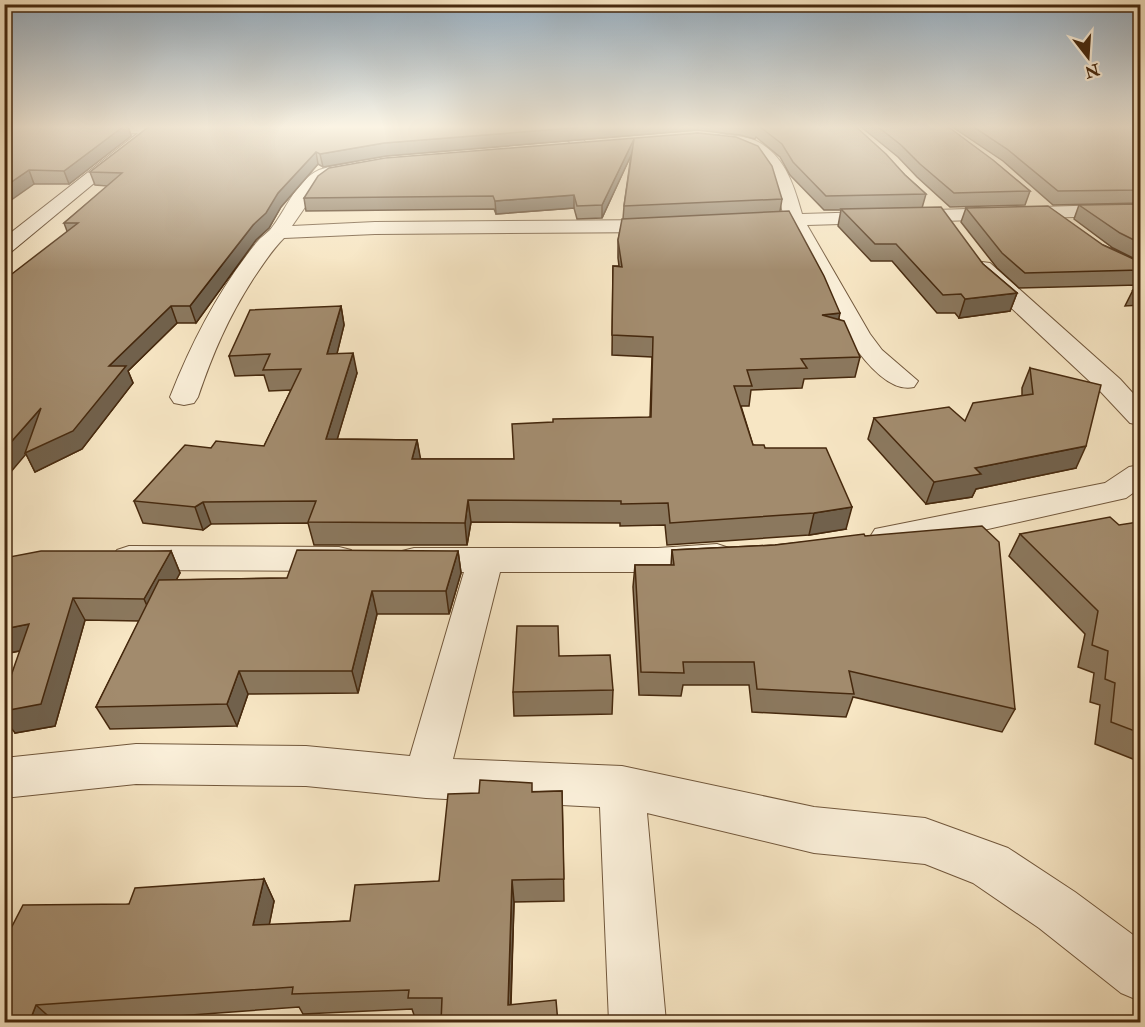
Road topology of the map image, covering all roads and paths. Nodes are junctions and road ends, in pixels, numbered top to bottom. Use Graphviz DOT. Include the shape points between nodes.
graph roads {
  1 [pos="97,174"];
  2 [pos="325,174"];
  3 [pos="779,174"];
  4 [pos="1029,196"];
  5 [pos="926,199"];
  6 [pos="1140,210"];
  7 [pos="1046,211"];
  8 [pos="794,219"];
  9 [pos="755,222"];
  10 [pos="683,225"];
  11 [pos="1071,229"];
  12 [pos="279,232"];
  13 [pos="956,232"];
  14 [pos="4,248"];
  15 [pos="904,381"];
  16 [pos="184,397"];
  17 [pos="1140,417"];
  18 [pos="1132,487"];
  19 [pos="857,542"];
  20 [pos="751,553"];
  21 [pos="98,558"];
  22 [pos="486,560"];
  23 [pos="4,778"];
  24 [pos="426,778"];
  25 [pos="621,787"];
  26 [pos="1140,974"];
  27 [pos="637,1023"];
  1 -- 14 [label="street"];
  2 -- 12 [label="street" via="303,194"];
  3 -- 8 [label="street"];
  4 -- 7 [label="street"];
  5 -- 13 [label="street"];
  6 -- 7 [label="street"];
  7 -- 11 [label="street"];
  7 -- 13 [label="street"];
  8 -- 9 [label="street"];
  8 -- 13 [label="street"];
  8 -- 15 [label="street" via="859,337 873,355"];
  10 -- 12 [label="street"];
  12 -- 16 [label="street" via="265,245 219,315"];
  13 -- 17 [label="street" via="987,275 1110,385"];
  18 -- 19 [label="street" via="939,529"];
  20 -- 22 [label="street" via="658,560"];
  21 -- 22 [label="street"];
  22 -- 24 [label="street"];
  23 -- 24 [label="street" via="148,764 306,766"];
  24 -- 25 [label="street"];
  25 -- 26 [label="street" via="814,830 925,841 990,865"];
  25 -- 27 [label="street"];
}
